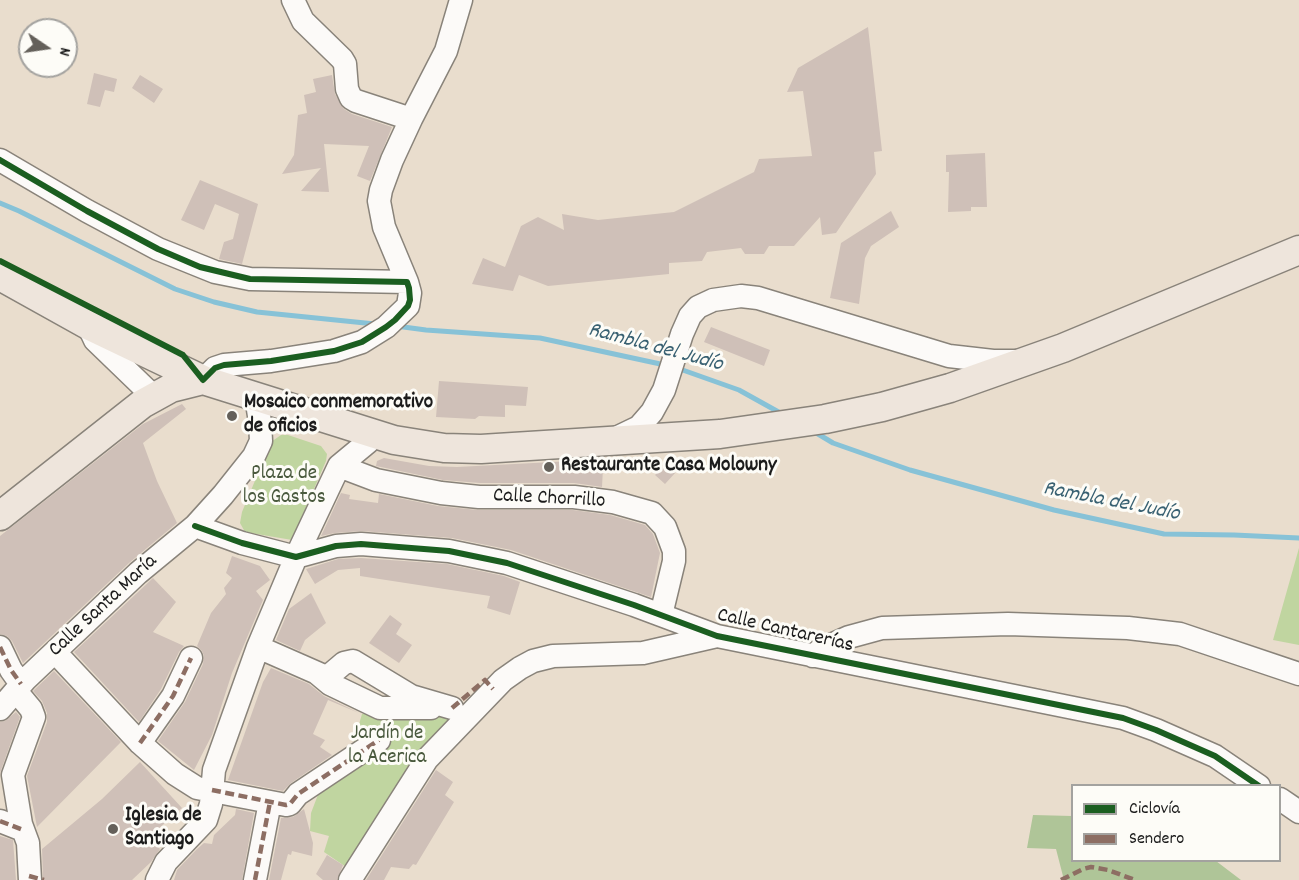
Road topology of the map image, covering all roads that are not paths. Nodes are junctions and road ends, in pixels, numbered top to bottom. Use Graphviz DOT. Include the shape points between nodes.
graph roads {
  1 [pos="293,0"];
  2 [pos="461,0"];
  3 [pos="411,119"];
  4 [pos="0,160"];
  5 [pos="1299,250"];
  6 [pos="0,276"];
  7 [pos="407,282"];
  8 [pos="88,325"];
  9 [pos="1028,360"];
  10 [pos="203,380"];
  11 [pos="153,396"];
  12 [pos="256,397"];
  13 [pos="372,434"];
  14 [pos="607,442"];
  15 [pos="339,466"];
  16 [pos="0,516"];
  17 [pos="195,526"];
  18 [pos="296,557"];
  19 [pos="662,615"];
  20 [pos="717,636"];
  21 [pos="0,647"];
  22 [pos="258,647"];
  23 [pos="55,652"];
  24 [pos="813,656"];
  25 [pos="191,658"];
  26 [pos="318,674"];
  27 [pos="1299,674"];
  28 [pos="18,688"];
  29 [pos="494,689"];
  30 [pos="452,708"];
  31 [pos="0,709"];
  32 [pos="379,740"];
  33 [pos="140,743"];
  34 [pos="1256,784"];
  35 [pos="212,790"];
  36 [pos="1281,800"];
  37 [pos="270,802"];
  38 [pos="1299,812"];
  39 [pos="0,821"];
  40 [pos="23,830"];
  41 [pos="34,879"];
  42 [pos="158,879"];
  43 [pos="255,880"];
  44 [pos="350,880"];
  1 -- 3 [label="street" via="303,21 345,64 351,98"];
  2 -- 3 [label="street" via="446,51"];
  3 -- 7 [label="street" via="392,160 380,201 384,227"];
  4 -- 7 [label="street" via="158,249 215,272 250,279"];
  5 -- 9 [label="main road"];
  6 -- 8 [label="main road"];
  7 -- 10 [label="street" via="408,306 395,320 362,342 334,351 224,365"];
  8 -- 10 [label="main road"];
  8 -- 11 [label="street" via="95,340"];
  9 -- 14 [label="main road" via="950,388 825,419 770,428"];
  9 -- 14 [label="street" via="949,356 776,303 741,297 713,300 698,307 688,320 664,390 652,412 639,427"];
  10 -- 11 [label="main road"];
  10 -- 12 [label="main road"];
  11 -- 16 [label="main road"];
  12 -- 13 [label="main road"];
  12 -- 17 [label="street, Calle Santa María" via="261,432 258,448"];
  13 -- 14 [label="main road" via="462,450"];
  13 -- 15 [label="street"];
  15 -- 18 [label="street"];
  15 -- 19 [label="street, Calle Chorrillo" via="376,480 441,494 574,496 651,513 665,527 674,551"];
  17 -- 18 [label="street"];
  17 -- 23 [label="street, Calle Santa María" via="138,573"];
  18 -- 19 [label="street, Calle Cantarerías" via="361,544 459,553 507,563"];
  18 -- 22 [label="street"];
  19 -- 20 [label="street, Calle Cantarerías"];
  20 -- 24 [label="street, Calle Cantarerías"];
  20 -- 29 [label="street" via="643,653 553,656 520,668"];
  21 -- 28 [label="street"];
  22 -- 26 [label="street"];
  22 -- 35 [label="street" via="214,770"];
  23 -- 28 [label="street, Calle Santa María"];
  23 -- 33 [label="street"];
  24 -- 27 [label="street" via="849,637 882,628 1008,624 1117,628 1180,634"];
  24 -- 34 [label="street, Calle Cantarerías" via="1123,718 1215,756"];
  25 -- 33 [label="street" via="173,696"];
  26 -- 30 [label="street" via="380,708"];
  26 -- 30 [label="street" via="331,674 353,661 411,696"];
  28 -- 31 [label="street, Calle Santa María"];
  28 -- 40 [label="street" via="34,717 13,775"];
  29 -- 30 [label="street" via="485,680"];
  29 -- 44 [label="street" via="427,759"];
  32 -- 37 [label="street" via="298,794 290,804"];
  33 -- 35 [label="street" via="191,786"];
  35 -- 37 [label="street"];
  35 -- 42 [label="street" via="206,820 166,862"];
  36 -- 38 [label="street"];
  37 -- 43 [label="street"];
  39 -- 40 [label="street"];
  40 -- 41 [label="street"];
}
